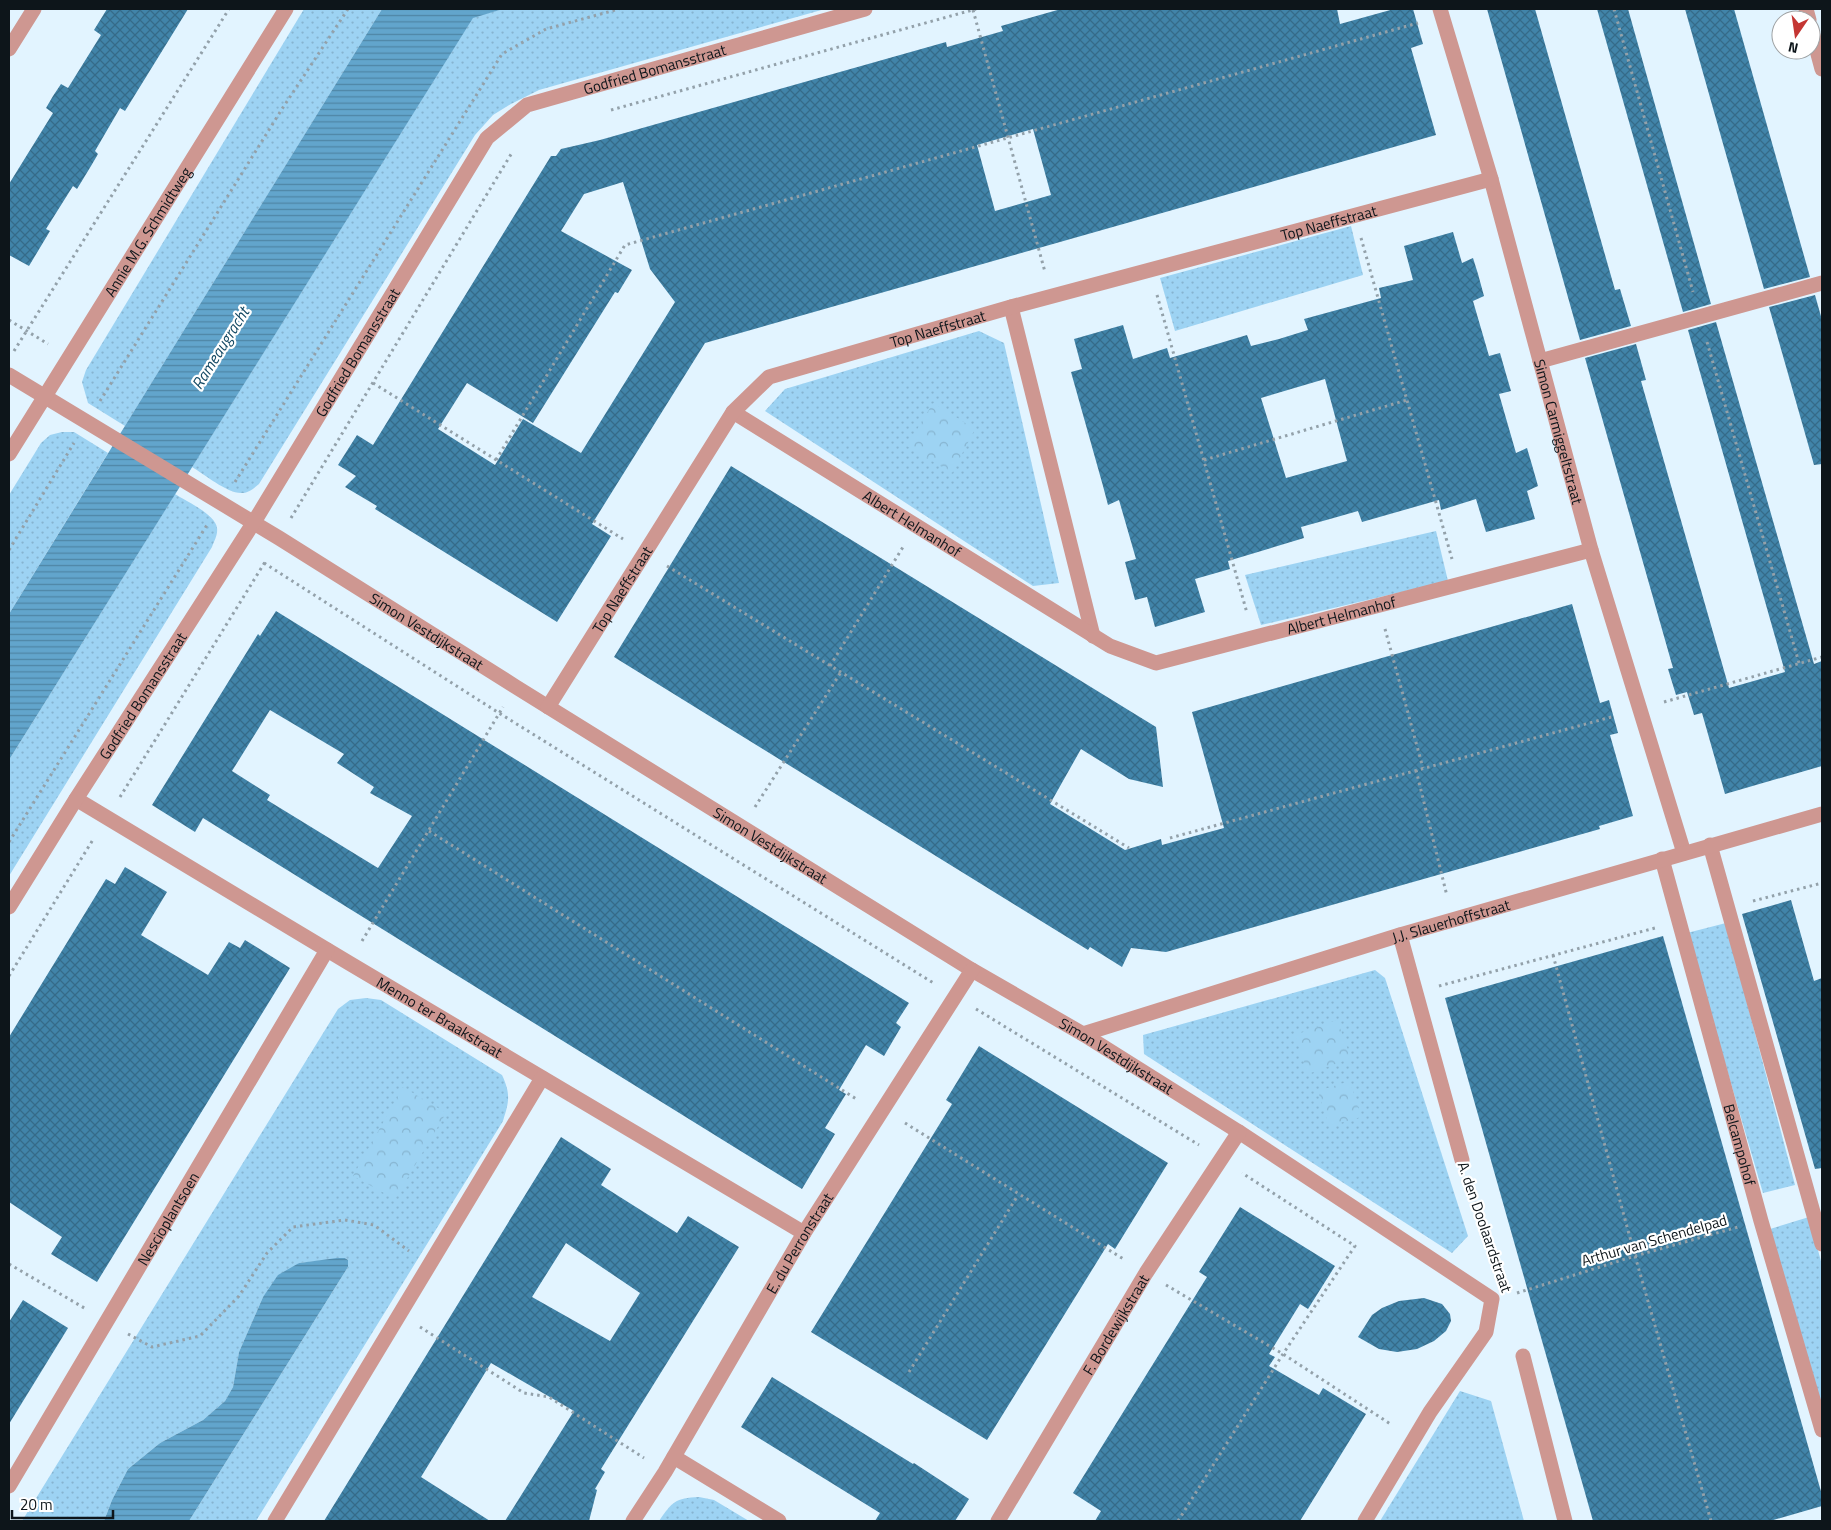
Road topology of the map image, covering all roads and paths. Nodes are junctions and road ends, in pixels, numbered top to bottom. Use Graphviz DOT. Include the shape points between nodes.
graph roads {
  1 [pos="34,9"];
  2 [pos="229,9"];
  3 [pos="286,9"];
  4 [pos="348,9"];
  5 [pos="865,9"];
  6 [pos="975,9"];
  7 [pos="1441,13"];
  8 [pos="9,49"];
  9 [pos="608,111"];
  10 [pos="1009,138"];
  11 [pos="516,147"];
  12 [pos="1491,179"];
  13 [pos="1355,215"];
  14 [pos="1150,270"];
  15 [pos="1822,282"];
  16 [pos="1052,296"];
  17 [pos="1011,307"];
  18 [pos="9,320"];
  19 [pos="27,331"];
  20 [pos="13,353"];
  21 [pos="70,357"];
  22 [pos="1540,361"];
  23 [pos="9,375"];
  24 [pos="373,383"];
  25 [pos="44,398"];
  26 [pos="1407,400"];
  27 [pos="733,412"];
  28 [pos="91,424"];
  29 [pos="9,454"];
  30 [pos="496,460"];
  31 [pos="1204,460"];
  32 [pos="221,503"];
  33 [pos="254,522"];
  34 [pos="916,526"];
  35 [pos="279,538"];
  36 [pos="9,550"];
  37 [pos="1592,550"];
  38 [pos="644,553"];
  39 [pos="264,563"];
  40 [pos="1459,584"];
  41 [pos="1379,605"];
  42 [pos="1093,636"];
  43 [pos="1254,637"];
  44 [pos="1822,656"];
  45 [pos="830,666"];
  46 [pos="840,672"];
  47 [pos="516,687"];
  48 [pos="548,706"];
  49 [pos="1640,710"];
  50 [pos="499,713"];
  51 [pos="1423,768"];
  52 [pos="1416,770"];
  53 [pos="76,799"];
  54 [pos="1822,814"];
  55 [pos="107,818"];
  56 [pos="743,826"];
  57 [pos="429,831"];
  58 [pos="1170,838"];
  59 [pos="9,842"];
  60 [pos="1710,845"];
  61 [pos="1129,848"];
  62 [pos="1684,853"];
  63 [pos="1662,859"];
  64 [pos="1822,883"];
  65 [pos="9,906"];
  66 [pos="1728,908"];
  67 [pos="1453,919"];
  68 [pos="1679,921"];
  69 [pos="1400,935"];
  70 [pos="327,950"];
  71 [pos="1553,955"];
  72 [pos="349,963"];
  73 [pos="972,970"];
  74 [pos="9,976"];
  75 [pos="1416,992"];
  76 [pos="955,996"];
  77 [pos="1083,1034"];
  78 [pos="542,1078"];
  79 [pos="880,1114"];
  80 [pos="1239,1132"];
  81 [pos="1221,1159"];
  82 [pos="1462,1160"];
  83 [pos="1018,1194"];
  84 [pos="1761,1221"];
  85 [pos="804,1233"];
  86 [pos="1822,1244"];
  87 [pos="1635,1256"];
  88 [pos="9,1264"];
  89 [pos="428,1265"];
  90 [pos="1508,1296"];
  91 [pos="1492,1299"];
  92 [pos="400,1313"];
  93 [pos="106,1321"];
  94 [pos="1524,1356"];
  95 [pos="909,1372"];
  96 [pos="1822,1430"];
  97 [pos="674,1457"];
  98 [pos="665,1472"];
  99 [pos="9,1486"];
  100 [pos="274,1521"];
  101 [pos="633,1521"];
  102 [pos="779,1521"];
  103 [pos="998,1521"];
  104 [pos="1178,1521"];
  105 [pos="1364,1521"];
  106 [pos="1565,1521"];
  107 [pos="1711,1521"];
  1 -- 8 [label="street"];
  2 -- 19 [label="path"];
  3 -- 21 [label="street, Annie M.G. Schmidtweg"];
  4 -- 28 [label="path" via="282,109"];
  5 -- 33 [label="street, Godfried Bomansstraat" via="527,105 487,138"];
  6 -- 9 [label="path"];
  6 -- 10 [label="path"];
  7 -- 10 [label="path"];
  7 -- 12 [label="street, Simon Carmiggeltstraat"];
  10 -- 16 [label="path"];
  10 -- 30 [label="path" via="624,245"];
  11 -- 24 [label="path"];
  12 -- 13 [label="street, Top Naeffstraat"];
  12 -- 22 [label="street, Simon Carmiggeltstraat"];
  13 -- 14 [label="street, Top Naeffstraat"];
  13 -- 26 [label="path"];
  14 -- 16 [label="street, Top Naeffstraat"];
  14 -- 31 [label="path"];
  15 -- 22 [label="street"];
  16 -- 17 [label="street, Top Naeffstraat"];
  17 -- 27 [label="street, Top Naeffstraat" via="769,377"];
  17 -- 42 [label="street"];
  18 -- 19 [label="path"];
  19 -- 20 [label="path"];
  19 -- 21 [label="path"];
  21 -- 25 [label="street, Annie M.G. Schmidtweg"];
  22 -- 37 [label="street, Simon Carmiggeltstraat"];
  23 -- 25 [label="street, Simon Vestdijkstraat"];
  24 -- 30 [label="path"];
  24 -- 35 [label="path"];
  25 -- 28 [label="street, Simon Vestdijkstraat"];
  25 -- 29 [label="street, Annie M.G. Schmidtweg"];
  26 -- 31 [label="path"];
  26 -- 40 [label="path"];
  27 -- 34 [label="street, Albert Helmanhof"];
  27 -- 38 [label="street, Top Naeffstraat"];
  28 -- 32 [label="street, Simon Vestdijkstraat"];
  28 -- 36 [label="path"];
  30 -- 38 [label="path"];
  31 -- 43 [label="path"];
  32 -- 33 [label="street, Simon Vestdijkstraat"];
  32 -- 59 [label="path"];
  33 -- 35 [label="street, Simon Vestdijkstraat"];
  33 -- 53 [label="street, Godfried Bomansstraat"];
  34 -- 42 [label="street, Albert Helmanhof"];
  34 -- 45 [label="path"];
  35 -- 39 [label="path"];
  35 -- 47 [label="street, Simon Vestdijkstraat"];
  37 -- 40 [label="street, Albert Helmanhof"];
  37 -- 49 [label="street, Simon Carmiggeltstraat"];
  38 -- 45 [label="path"];
  38 -- 48 [label="street, Top Naeffstraat"];
  39 -- 50 [label="path"];
  39 -- 55 [label="path"];
  40 -- 41 [label="street, Albert Helmanhof"];
  41 -- 43 [label="street, Albert Helmanhof"];
  41 -- 51 [label="path"];
  42 -- 43 [label="street, Albert Helmanhof" via="1156,663"];
  44 -- 49 [label="path"];
  45 -- 46 [label="path"];
  46 -- 56 [label="path"];
  46 -- 61 [label="path"];
  47 -- 48 [label="street, Simon Vestdijkstraat"];
  47 -- 50 [label="path"];
  48 -- 56 [label="street, Simon Vestdijkstraat"];
  49 -- 51 [label="path"];
  49 -- 62 [label="street, Simon Carmiggeltstraat"];
  50 -- 57 [label="path"];
  50 -- 76 [label="path"];
  51 -- 52 [label="path"];
  52 -- 58 [label="path"];
  52 -- 67 [label="path"];
  53 -- 55 [label="street, Menno ter Braakstraat"];
  53 -- 65 [label="street, Godfried Bomansstraat"];
  54 -- 60 [label="street, J.J. Slauerhoffstraat"];
  55 -- 70 [label="street, Menno ter Braakstraat"];
  55 -- 74 [label="path"];
  56 -- 73 [label="street, Simon Vestdijkstraat"];
  57 -- 72 [label="path"];
  57 -- 79 [label="path"];
  60 -- 62 [label="street, J.J. Slauerhoffstraat"];
  60 -- 66 [label="street"];
  62 -- 63 [label="street, J.J. Slauerhoffstraat"];
  63 -- 67 [label="street, J.J. Slauerhoffstraat"];
  63 -- 68 [label="street, Belcampohof"];
  64 -- 66 [label="path"];
  66 -- 86 [label="street"];
  67 -- 69 [label="street, J.J. Slauerhoffstraat"];
  68 -- 71 [label="path"];
  68 -- 84 [label="street, Belcampohof"];
  69 -- 75 [label="street, A. den Doolaardstraat"];
  69 -- 77 [label="street, J.J. Slauerhoffstraat"];
  70 -- 72 [label="street, Menno ter Braakstraat"];
  70 -- 93 [label="street, Nescioplantsoen"];
  71 -- 75 [label="path"];
  71 -- 87 [label="path"];
  72 -- 78 [label="street, Menno ter Braakstraat"];
  73 -- 76 [label="street, E. du Perronstraat"];
  73 -- 77 [label="street, Simon Vestdijkstraat"];
  75 -- 82 [label="street, A. den Doolaardstraat"];
  76 -- 79 [label="street, E. du Perronstraat"];
  76 -- 81 [label="path"];
  77 -- 80 [label="street, Simon Vestdijkstraat"];
  78 -- 85 [label="street, Menno ter Braakstraat"];
  78 -- 89 [label="street"];
  79 -- 85 [label="street, E. du Perronstraat"];
  80 -- 81 [label="street, F. Bordewijkstraat"];
  80 -- 91 [label="street, Simon Vestdijkstraat"];
  81 -- 103 [label="street, F. Bordewijkstraat" via="1146,1273"];
  81 -- 104 [label="path" via="1355,1246"];
  82 -- 90 [label="path, A. den Doolaardstraat"];
  83 -- 95 [label="path"];
  84 -- 87 [label="path, Arthur van Schendelpad"];
  84 -- 96 [label="street, Belcampohof"];
  85 -- 97 [label="street, E. du Perronstraat"];
  87 -- 90 [label="path, Arthur van Schendelpad"];
  87 -- 107 [label="path"];
  88 -- 93 [label="path"];
  89 -- 92 [label="street"];
  89 -- 93 [label="path" via="374,1226 345,1220 293,1227 267,1253 239,1296 200,1336 152,1348"];
  90 -- 91 [label="path, Arthur van Schendelpad"];
  91 -- 105 [label="street" via="1486,1332 1430,1412"];
  92 -- 98 [label="path" via="524,1393 550,1397"];
  92 -- 100 [label="street"];
  93 -- 99 [label="street, Nescioplantsoen"];
  94 -- 106 [label="street"];
  97 -- 98 [label="street, E. du Perronstraat"];
  97 -- 102 [label="street"];
  98 -- 101 [label="street, E. du Perronstraat"];
}
